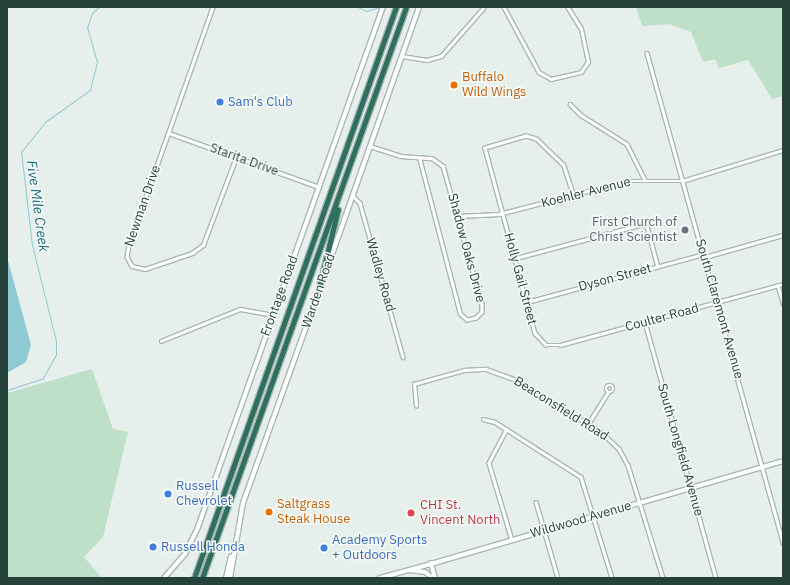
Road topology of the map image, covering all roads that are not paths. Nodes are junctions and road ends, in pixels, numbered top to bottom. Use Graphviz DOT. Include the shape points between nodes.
graph roads {
  1 [pos="213,7"];
  2 [pos="383,7"];
  3 [pos="396,7"];
  4 [pos="406,7"];
  5 [pos="420,7"];
  6 [pos="484,7"];
  7 [pos="504,7"];
  8 [pos="567,7"];
  9 [pos="647,53"];
  10 [pos="402,56"];
  11 [pos="570,104"];
  12 [pos="169,133"];
  13 [pos="370,146"];
  14 [pos="783,150"];
  15 [pos="236,157"];
  16 [pos="419,158"];
  17 [pos="345,180"];
  18 [pos="645,180"];
  19 [pos="682,181"];
  20 [pos="318,187"];
  21 [pos="573,195"];
  22 [pos="353,196"];
  23 [pos="502,214"];
  24 [pos="458,216"];
  25 [pos="783,235"];
  26 [pos="704,256"];
  27 [pos="516,258"];
  28 [pos="658,266"];
  29 [pos="783,284"];
  30 [pos="778,285"];
  31 [pos="318,292"];
  32 [pos="527,302"];
  33 [pos="718,303"];
  34 [pos="783,303"];
  35 [pos="273,315"];
  36 [pos="645,322"];
  37 [pos="161,341"];
  38 [pos="542,342"];
  39 [pos="403,357"];
  40 [pos="607,393"];
  41 [pos="416,406"];
  42 [pos="483,419"];
  43 [pos="588,424"];
  44 [pos="507,429"];
  45 [pos="783,461"];
  46 [pos="762,467"];
  47 [pos="691,488"];
  48 [pos="536,502"];
  49 [pos="640,503"];
  50 [pos="594,517"];
  51 [pos="544,530"];
  52 [pos="512,540"];
  53 [pos="235,542"];
  54 [pos="783,542"];
  55 [pos="431,564"];
  56 [pos="407,570"];
  57 [pos="164,578"];
  58 [pos="194,578"];
  59 [pos="202,578"];
  60 [pos="226,578"];
  61 [pos="230,578"];
  62 [pos="380,578"];
  63 [pos="434,578"];
  64 [pos="558,578"];
  65 [pos="612,578"];
  66 [pos="663,578"];
  67 [pos="716,578"];
  1 -- 12 [label="street, Newman Drive"];
  2 -- 20 [label="main road, Frontage Road"];
  3 -- 58 [label="highway"];
  4 -- 17 [label="highway"];
  5 -- 10 [label="main road, Warden Road"];
  6 -- 10 [label="street" via="441,56 427,60"];
  7 -- 8 [label="street" via="539,72 551,79 581,72 588,62 581,29"];
  9 -- 19 [label="street, South Claremont Avenue"];
  10 -- 13 [label="main road, Warden Road"];
  11 -- 18 [label="street" via="581,115 627,144"];
  12 -- 15 [label="street, Starita Drive"];
  12 -- 15 [label="street, Newman Drive" via="127,252 135,268 146,269 192,253 203,245"];
  13 -- 16 [label="street, Shadow Oaks Drive"];
  13 -- 22 [label="main road, Warden Road"];
  14 -- 19 [label="street, Koehler Avenue"];
  15 -- 20 [label="street, Starita Drive"];
  16 -- 24 [label="street, Shadow Oaks Drive" via="435,159 443,166"];
  16 -- 24 [label="street, Shadow Oaks Drive" via="460,314 467,320 479,316 482,310"];
  17 -- 31 [label="highway"];
  17 -- 59 [label="highway"];
  18 -- 19 [label="street, Koehler Avenue"];
  18 -- 21 [label="street, Koehler Avenue"];
  19 -- 26 [label="street, South Claremont Avenue"];
  20 -- 35 [label="main road, Frontage Road"];
  21 -- 23 [label="street, Koehler Avenue"];
  21 -- 23 [label="street, Holly Gail Street" via="563,166 536,138 526,136 489,145 485,152"];
  22 -- 31 [label="main road, Warden Road"];
  22 -- 39 [label="street, Wadley Road" via="360,203"];
  23 -- 24 [label="street, Koehler Avenue"];
  23 -- 27 [label="street, Holly Gail Street"];
  25 -- 26 [label="street, Dyson Street"];
  26 -- 28 [label="street, Dyson Street"];
  26 -- 33 [label="street, South Claremont Avenue"];
  27 -- 28 [label="street" via="643,224 647,226"];
  27 -- 32 [label="street, Holly Gail Street"];
  28 -- 32 [label="street, Dyson Street"];
  29 -- 30 [label="street, Coulter Road"];
  30 -- 33 [label="street, Coulter Road"];
  30 -- 34 [label="street"];
  31 -- 53 [label="main road, Warden Road" via="243,503"];
  32 -- 38 [label="street, Holly Gail Street" via="535,332"];
  33 -- 36 [label="street, Coulter Road"];
  33 -- 46 [label="street, South Claremont Avenue"];
  35 -- 37 [label="street" via="240,309"];
  35 -- 57 [label="main road, Frontage Road" via="194,534 185,554"];
  36 -- 38 [label="street, Coulter Road" via="560,345"];
  36 -- 47 [label="street, South Longfield Avenue"];
  40 -- 43 [label="street"];
  41 -- 43 [label="street, Beaconsfield Road" via="414,384 464,370 486,369 514,378"];
  42 -- 44 [label="street"];
  43 -- 49 [label="street, Beaconsfield Road" via="612,440 623,454"];
  44 -- 50 [label="street" via="577,473 585,486"];
  44 -- 52 [label="street" via="489,463"];
  45 -- 46 [label="street, Wildwood Avenue"];
  46 -- 47 [label="street, Wildwood Avenue"];
  46 -- 54 [label="street, South Claremont Avenue"];
  47 -- 49 [label="street, Wildwood Avenue"];
  47 -- 67 [label="street, South Longfield Avenue"];
  48 -- 51 [label="street"];
  49 -- 50 [label="street, Wildwood Avenue"];
  49 -- 66 [label="street, Beaconsfield Road"];
  50 -- 51 [label="street, Wildwood Avenue"];
  50 -- 65 [label="street"];
  51 -- 52 [label="street, Wildwood Avenue"];
  51 -- 64 [label="street"];
  52 -- 55 [label="street, Wildwood Avenue"];
  53 -- 60 [label="main road"];
  53 -- 61 [label="main road, Warden Road"];
  55 -- 56 [label="main road, Wildwood Avenue"];
  55 -- 63 [label="street"];
  56 -- 62 [label="main road, Wildwood Avenue"];
  56 -- 63 [label="main road" via="425,572"];
}
